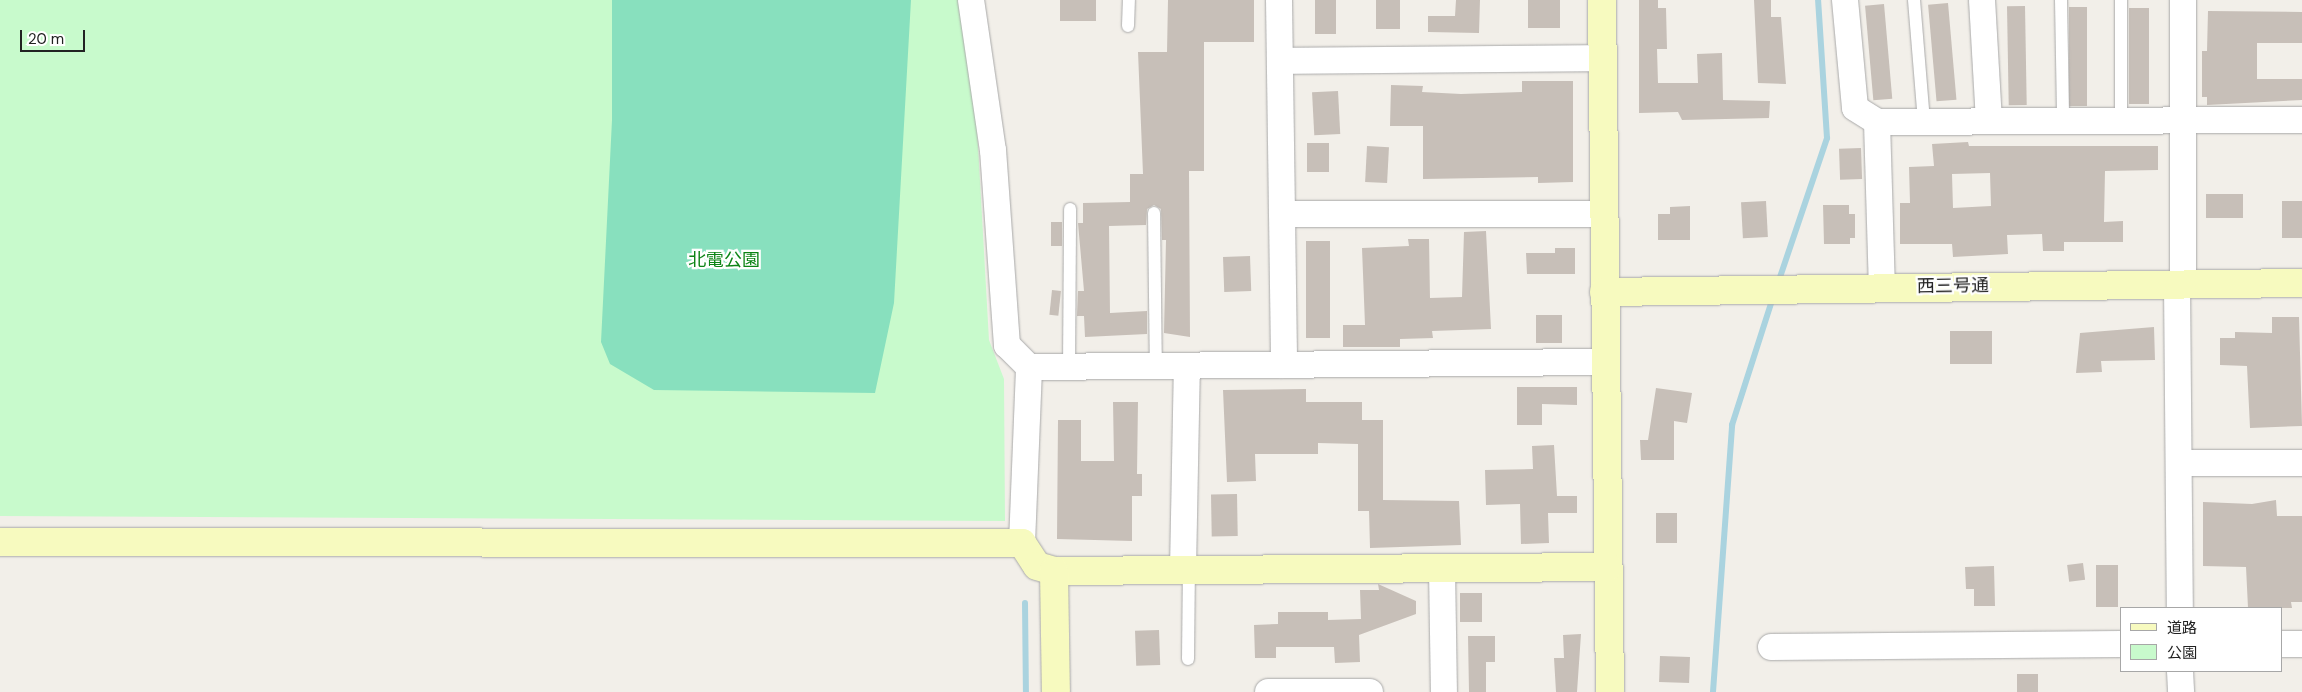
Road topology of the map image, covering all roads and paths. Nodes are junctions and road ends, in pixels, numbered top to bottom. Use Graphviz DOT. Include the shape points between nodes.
graph roads {
  1 [pos="971,0"];
  2 [pos="1129,0"];
  3 [pos="1279,0"];
  4 [pos="1602,0"];
  5 [pos="1845,0"];
  6 [pos="1914,0"];
  7 [pos="1982,0"];
  8 [pos="2061,0"];
  9 [pos="2121,0"];
  10 [pos="2184,0"];
  11 [pos="1128,26"];
  12 [pos="1603,58"];
  13 [pos="1280,61"];
  14 [pos="2183,119"];
  15 [pos="1989,120"];
  16 [pos="2063,120"];
  17 [pos="2120,120"];
  18 [pos="2302,120"];
  19 [pos="1878,122"];
  20 [pos="1924,122"];
  21 [pos="1070,209"];
  22 [pos="1154,212"];
  23 [pos="1282,214"];
  24 [pos="1604,214"];
  25 [pos="2302,283"];
  26 [pos="2180,284"];
  27 [pos="1882,287"];
  28 [pos="1604,292"];
  29 [pos="1605,362"];
  30 [pos="1284,366"];
  31 [pos="1028,367"];
  32 [pos="1069,367"];
  33 [pos="1156,367"];
  34 [pos="1186,368"];
  35 [pos="2182,463"];
  36 [pos="2302,463"];
  37 [pos="0,542"];
  38 [pos="1022,543"];
  39 [pos="1608,567"];
  40 [pos="1186,569"];
  41 [pos="1442,569"];
  42 [pos="1054,571"];
  43 [pos="2180,607"];
  44 [pos="2120,644"];
  45 [pos="2282,644"];
  46 [pos="2302,644"];
  47 [pos="1771,647"];
  48 [pos="1188,659"];
  49 [pos="2180,672"];
  50 [pos="1056,692"];
  51 [pos="1268,692"];
  52 [pos="1370,692"];
  53 [pos="1444,692"];
  54 [pos="1610,692"];
  55 [pos="2181,692"];
  1 -- 31 [label="street" via="993,150 1007,345"];
  2 -- 11 [label="lane"];
  3 -- 13 [label="street"];
  4 -- 12 [label="street"];
  5 -- 19 [label="street" via="1855,108"];
  6 -- 20 [label="lane"];
  7 -- 15 [label="street"];
  8 -- 16 [label="lane"];
  9 -- 17 [label="lane"];
  10 -- 14 [label="street"];
  12 -- 13 [label="street"];
  12 -- 24 [label="street"];
  13 -- 23 [label="street"];
  14 -- 17 [label="street"];
  14 -- 18 [label="street"];
  14 -- 26 [label="street"];
  15 -- 16 [label="street"];
  15 -- 20 [label="street"];
  16 -- 17 [label="street"];
  19 -- 20 [label="street"];
  19 -- 27 [label="street"];
  21 -- 32 [label="lane"];
  22 -- 33 [label="lane"];
  23 -- 24 [label="street"];
  23 -- 30 [label="street"];
  24 -- 28 [label="street"];
  25 -- 26 [label="street, 西三号通"];
  26 -- 27 [label="street, 西三号通"];
  26 -- 35 [label="street"];
  27 -- 28 [label="street, 西三号通"];
  28 -- 29 [label="street"];
  29 -- 30 [label="street"];
  29 -- 39 [label="street"];
  30 -- 34 [label="street"];
  31 -- 32 [label="street"];
  31 -- 38 [label="street"];
  32 -- 33 [label="street"];
  33 -- 34 [label="street"];
  34 -- 40 [label="street"];
  35 -- 36 [label="street"];
  35 -- 43 [label="street"];
  37 -- 38 [label="street"];
  38 -- 42 [label="street" via="1037,566"];
  39 -- 41 [label="street"];
  39 -- 54 [label="street"];
  40 -- 41 [label="street"];
  40 -- 42 [label="street"];
  40 -- 48 [label="lane"];
  41 -- 53 [label="street"];
  42 -- 50 [label="street"];
  44 -- 47 [label="street"];
  45 -- 46 [label="street"];
  49 -- 55 [label="street"];
  51 -- 52 [label="street"];
}
